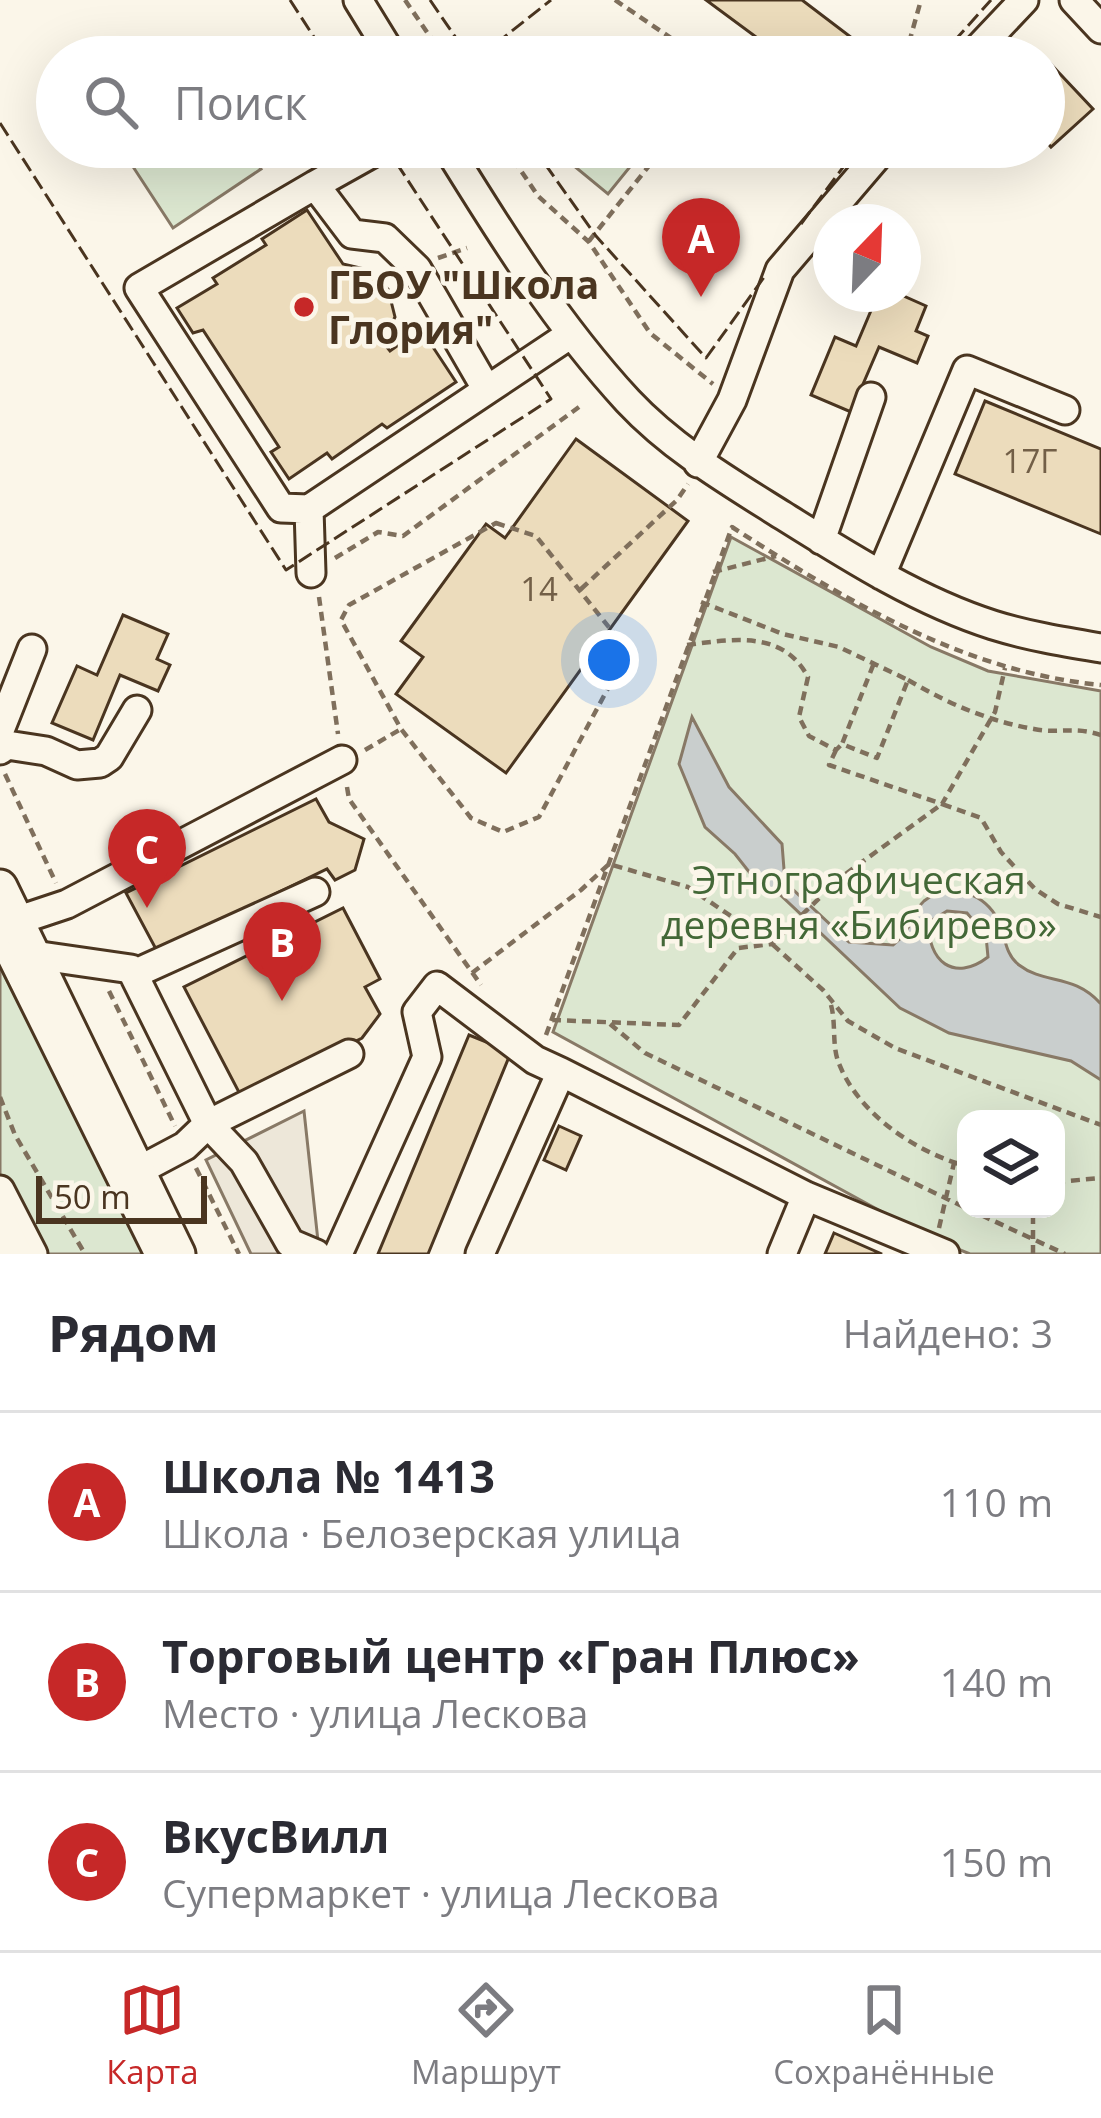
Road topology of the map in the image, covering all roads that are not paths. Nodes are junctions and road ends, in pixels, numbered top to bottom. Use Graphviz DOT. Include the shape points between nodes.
graph roads {
  1 [pos="358,0"];
  2 [pos="1024,0"];
  3 [pos="1074,0"];
  4 [pos="1101,29"];
  5 [pos="380,36"];
  6 [pos="990,36"];
  7 [pos="344,168"];
  8 [pos="460,168"];
  9 [pos="866,168"];
  10 [pos="315,184"];
  11 [pos="571,334"];
  12 [pos="488,390"];
  13 [pos="871,397"];
  14 [pos="1065,410"];
  15 [pos="698,463"];
  16 [pos="309,509"];
  17 [pos="821,540"];
  18 [pos="311,573"];
  19 [pos="881,575"];
  20 [pos="32,649"];
  21 [pos="1101,649"];
  22 [pos="137,710"];
  23 [pos="0,730"];
  24 [pos="0,750"];
  25 [pos="343,765"];
  26 [pos="0,887"];
  27 [pos="315,892"];
  28 [pos="8,927"];
  29 [pos="34,956"];
  30 [pos="134,974"];
  31 [pos="349,1054"];
  32 [pos="561,1072"];
  33 [pos="208,1124"];
  34 [pos="136,1172"];
  35 [pos="0,1190"];
  36 [pos="806,1196"];
  37 [pos="11,1243"];
  38 [pos="928,1250"];
  39 [pos="158,1254"];
  40 [pos="178,1254"];
  41 [pos="316,1254"];
  42 [pos="338,1254"];
  43 [pos="480,1254"];
  44 [pos="782,1254"];
  1 -- 5 [label="street"];
  2 -- 6 [label="street"];
  3 -- 4 [label="street"];
  7 -- 10 [label="street"];
  8 -- 11 [label="street"];
  9 -- 15 [label="street" via="780,270 732,400"];
  10 -- 12 [label="street" via="352,234 385,238 417,269"];
  10 -- 16 [label="street" via="139,288 281,508"];
  11 -- 12 [label="street"];
  11 -- 15 [label="street"];
  12 -- 16 [label="street"];
  13 -- 17 [label="street"];
  14 -- 19 [label="street" via="967,370"];
  15 -- 17 [label="street"];
  16 -- 18 [label="street"];
  17 -- 19 [label="street"];
  19 -- 21 [label="street" via="994,626"];
  20 -- 23 [label="street"];
  22 -- 24 [label="street" via="100,763"];
  25 -- 28 [label="street"];
  26 -- 28 [label="main road"];
  27 -- 30 [label="street"];
  28 -- 29 [label="main road"];
  28 -- 39 [label="street"];
  29 -- 30 [label="street"];
  29 -- 34 [label="main road"];
  30 -- 33 [label="street"];
  31 -- 33 [label="street"];
  32 -- 36 [label="street"];
  32 -- 42 [label="street" via="436,986 417,1012 427,1057"];
  32 -- 43 [label="street"];
  33 -- 34 [label="street"];
  33 -- 41 [label="street" via="244,1162 290,1243"];
  34 -- 40 [label="main road"];
  35 -- 37 [label="street"];
  36 -- 38 [label="street"];
  36 -- 44 [label="street"];
}
